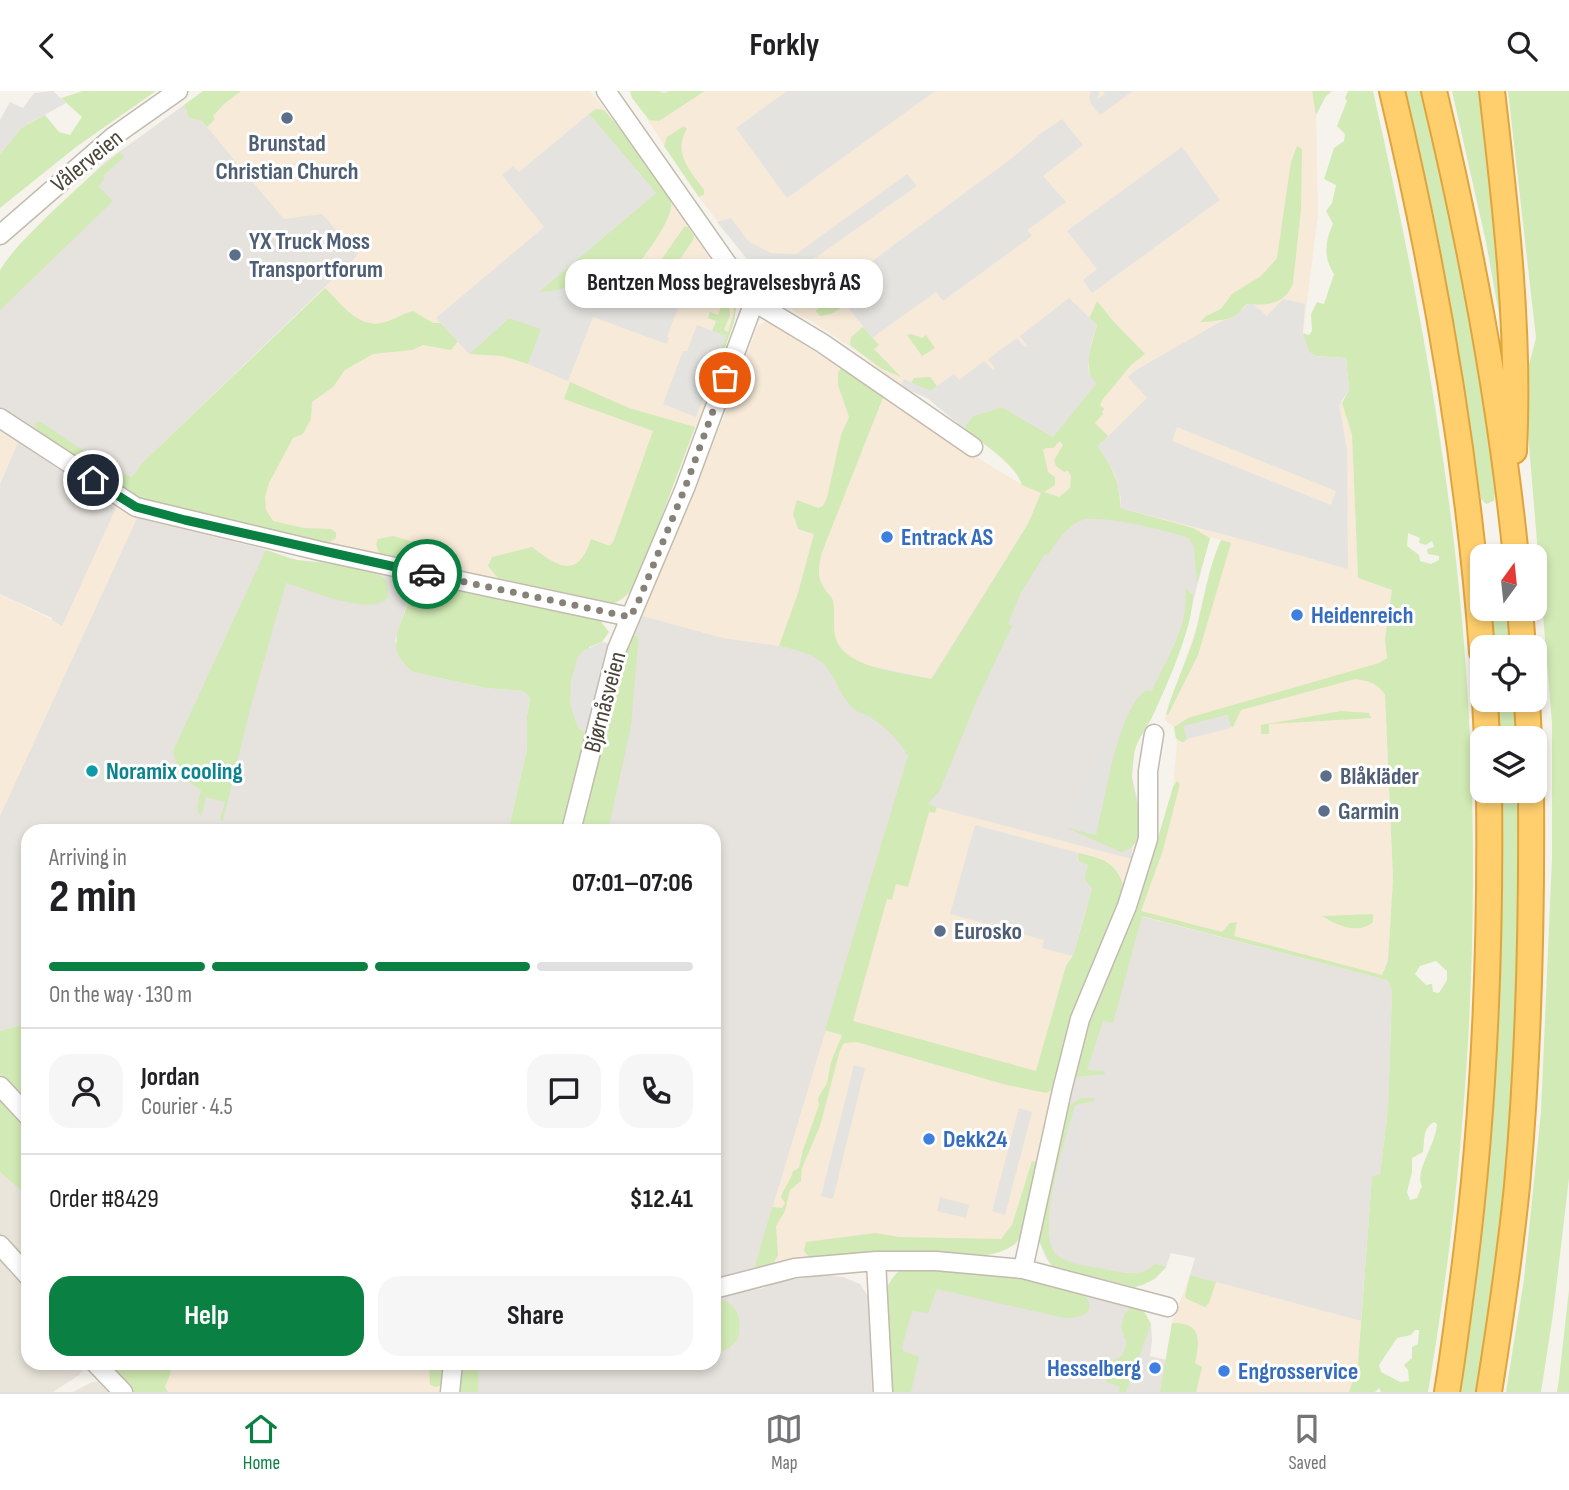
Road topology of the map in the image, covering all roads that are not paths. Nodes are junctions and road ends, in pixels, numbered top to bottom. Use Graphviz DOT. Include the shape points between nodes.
graph roads {
  1 [pos="178,91"];
  2 [pos="606,91"];
  3 [pos="1392,91"];
  4 [pos="1434,91"];
  5 [pos="1492,91"];
  6 [pos="0,235"];
  7 [pos="754,302"];
  8 [pos="0,418"];
  9 [pos="973,447"];
  10 [pos="1511,515"];
  11 [pos="1514,544"];
  12 [pos="630,617"];
  13 [pos="1480,635"];
  14 [pos="1154,734"];
  15 [pos="1489,803"];
  16 [pos="1531,803"];
  17 [pos="573,824"];
  18 [pos="0,1086"];
  19 [pos="21,1108"];
  20 [pos="0,1245"];
  21 [pos="876,1261"];
  22 [pos="21,1268"];
  23 [pos="1023,1269"];
  24 [pos="721,1287"];
  25 [pos="1168,1307"];
  26 [pos="102,1370"];
  27 [pos="452,1370"];
  28 [pos="123,1392"];
  29 [pos="450,1392"];
  30 [pos="883,1392"];
  31 [pos="1447,1392"];
  32 [pos="1489,1392"];
  1 -- 6 [label="street, Vålerveien" via="114,136"];
  2 -- 7 [label="street"];
  3 -- 13 [label="highway" via="1449,366"];
  4 -- 10 [label="highway" via="1481,305"];
  5 -- 10 [label="highway" via="1513,297 1516,412"];
  7 -- 9 [label="street"];
  7 -- 12 [label="street, Bjørnåsveien" via="685,488"];
  8 -- 12 [label="street" via="136,507"];
  10 -- 11 [label="highway"];
  12 -- 17 [label="street, Bjørnåsveien" via="617,649"];
  14 -- 23 [label="street" via="1148,771 1148,839 1128,906 1080,1019"];
  15 -- 31 [label="highway" via="1488,994 1481,1112"];
  16 -- 32 [label="highway" via="1531,958 1517,1186"];
  18 -- 19 [label="street"];
  20 -- 22 [label="street"];
  21 -- 23 [label="street"];
  21 -- 24 [label="street" via="795,1268"];
  21 -- 30 [label="street"];
  23 -- 25 [label="street"];
  26 -- 28 [label="street"];
  27 -- 29 [label="street"];
}
